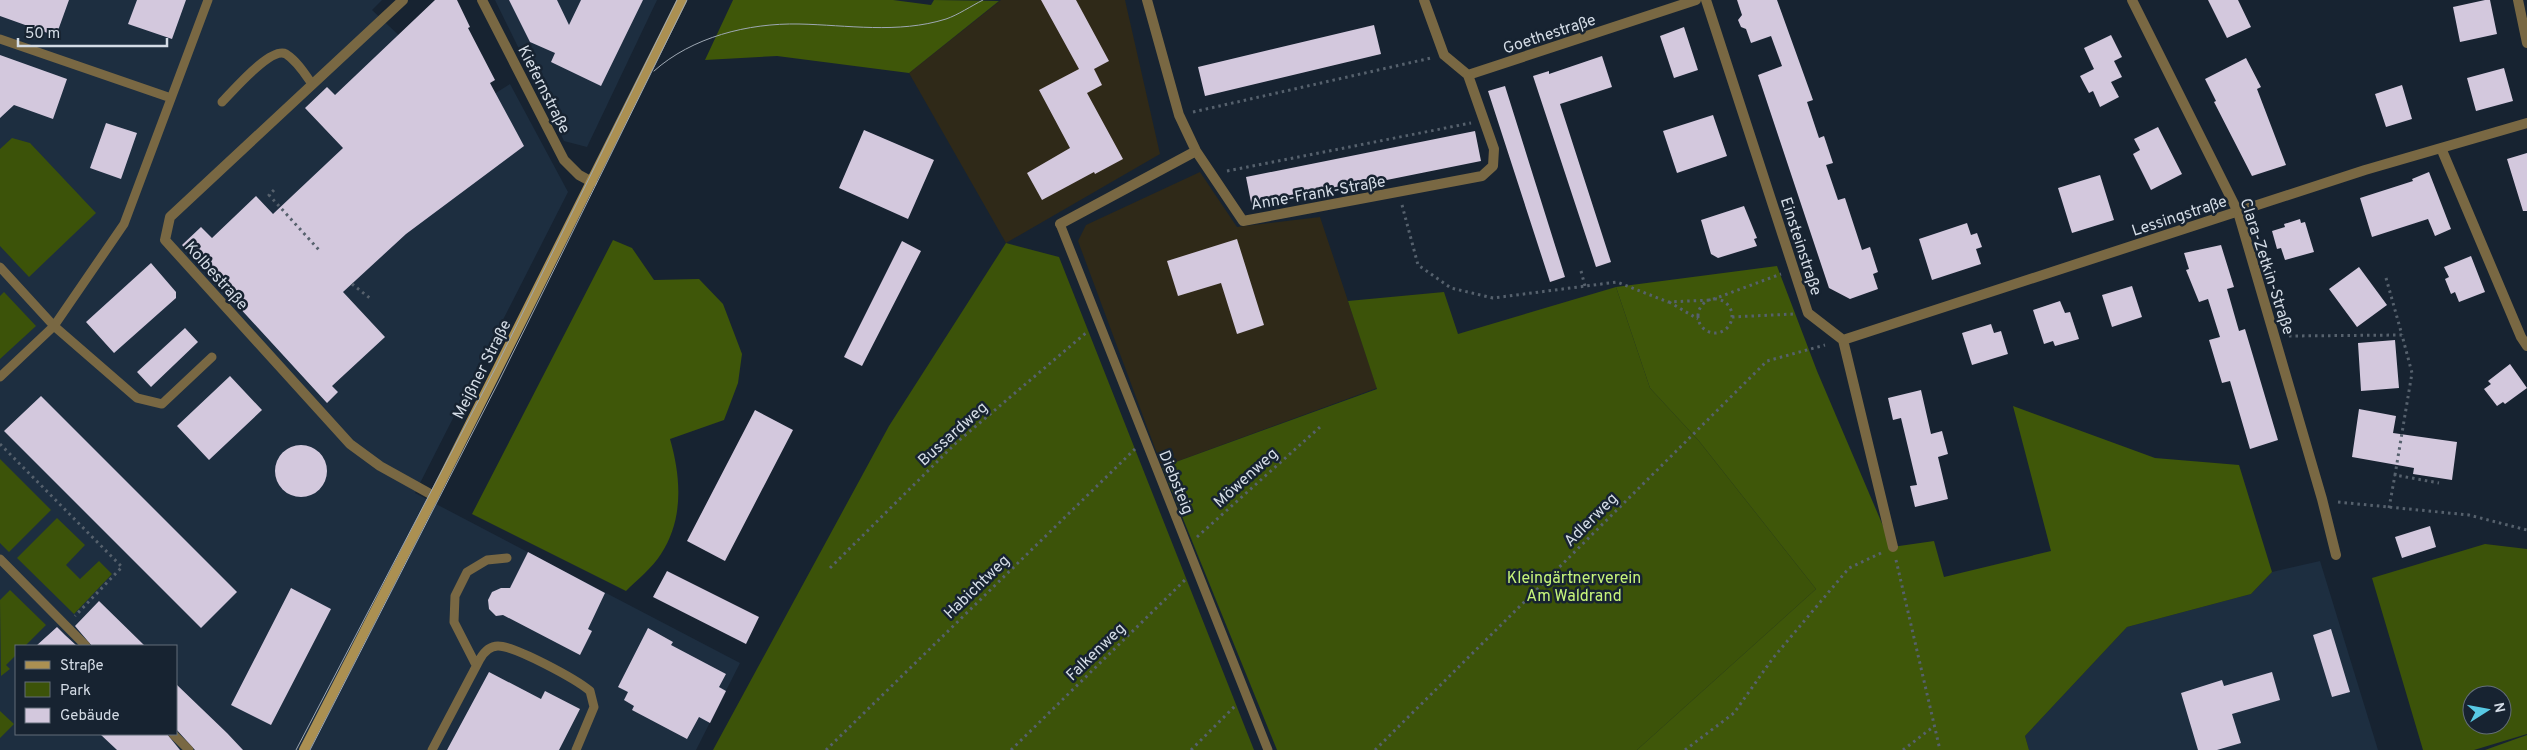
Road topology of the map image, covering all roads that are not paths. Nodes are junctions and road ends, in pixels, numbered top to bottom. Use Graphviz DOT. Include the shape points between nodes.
graph roads {
  1 [pos="208,0"];
  2 [pos="403,0"];
  3 [pos="482,0"];
  4 [pos="682,0"];
  5 [pos="1147,0"];
  6 [pos="1424,0"];
  7 [pos="1696,0"];
  8 [pos="1706,0"];
  9 [pos="2132,0"];
  10 [pos="2518,0"];
  11 [pos="2524,12"];
  12 [pos="0,39"];
  13 [pos="2527,43"];
  14 [pos="1468,75"];
  15 [pos="312,84"];
  16 [pos="171,98"];
  17 [pos="222,102"];
  18 [pos="2527,123"];
  19 [pos="2441,148"];
  20 [pos="1196,151"];
  21 [pos="592,182"];
  22 [pos="2238,212"];
  23 [pos="1060,224"];
  24 [pos="0,268"];
  25 [pos="54,326"];
  26 [pos="1843,340"];
  27 [pos="2527,346"];
  28 [pos="212,357"];
  29 [pos="0,377"];
  30 [pos="434,496"];
  31 [pos="1893,547"];
  32 [pos="2336,555"];
  33 [pos="507,558"];
  34 [pos="0,559"];
  35 [pos="85,645"];
  36 [pos="476,665"];
  37 [pos="173,735"];
  38 [pos="578,749"];
  39 [pos="188,750"];
  40 [pos="304,750"];
  41 [pos="432,750"];
  42 [pos="1268,750"];
  1 -- 16 [label="lane"];
  2 -- 15 [label="street, Kolbestraße"];
  3 -- 21 [label="street, Kiefernstraße" via="564,160 579,175"];
  4 -- 21 [label="main road, Meißner Straße"];
  5 -- 20 [label="street, Anne-Frank-Straße" via="1179,115"];
  6 -- 14 [label="street" via="1444,55"];
  7 -- 14 [label="street, Goethestraße"];
  8 -- 26 [label="street, Einsteinstraße" via="1808,314"];
  9 -- 22 [label="street, Clara-Zetkin-Straße"];
  10 -- 11 [label="street"];
  11 -- 13 [label="street"];
  12 -- 16 [label="lane"];
  14 -- 20 [label="street, Anne-Frank-Straße" via="1494,149 1493,166 1482,176 1243,222"];
  15 -- 17 [label="lane" via="291,59 279,53 266,59"];
  15 -- 30 [label="street, Kolbestraße" via="170,217 165,240 350,444 380,466"];
  16 -- 25 [label="lane" via="124,224"];
  18 -- 19 [label="street, Lessingstraße"];
  19 -- 22 [label="street, Lessingstraße"];
  19 -- 27 [label="street"];
  20 -- 23 [label="street"];
  21 -- 30 [label="main road, Meißner Straße"];
  22 -- 26 [label="street, Lessingstraße"];
  22 -- 32 [label="street, Clara-Zetkin-Straße"];
  23 -- 42 [label="lane, Diebsteig"];
  24 -- 25 [label="lane"];
  25 -- 28 [label="lane" via="137,398 162,404"];
  25 -- 29 [label="lane"];
  26 -- 31 [label="street"];
  30 -- 40 [label="main road, Meißner Straße"];
  33 -- 36 [label="lane" via="487,560 467,572 455,596 454,622"];
  34 -- 35 [label="lane"];
  36 -- 38 [label="lane" via="490,647 503,646 586,687 594,707"];
  36 -- 41 [label="lane"];
  37 -- 39 [label="lane"];
}
